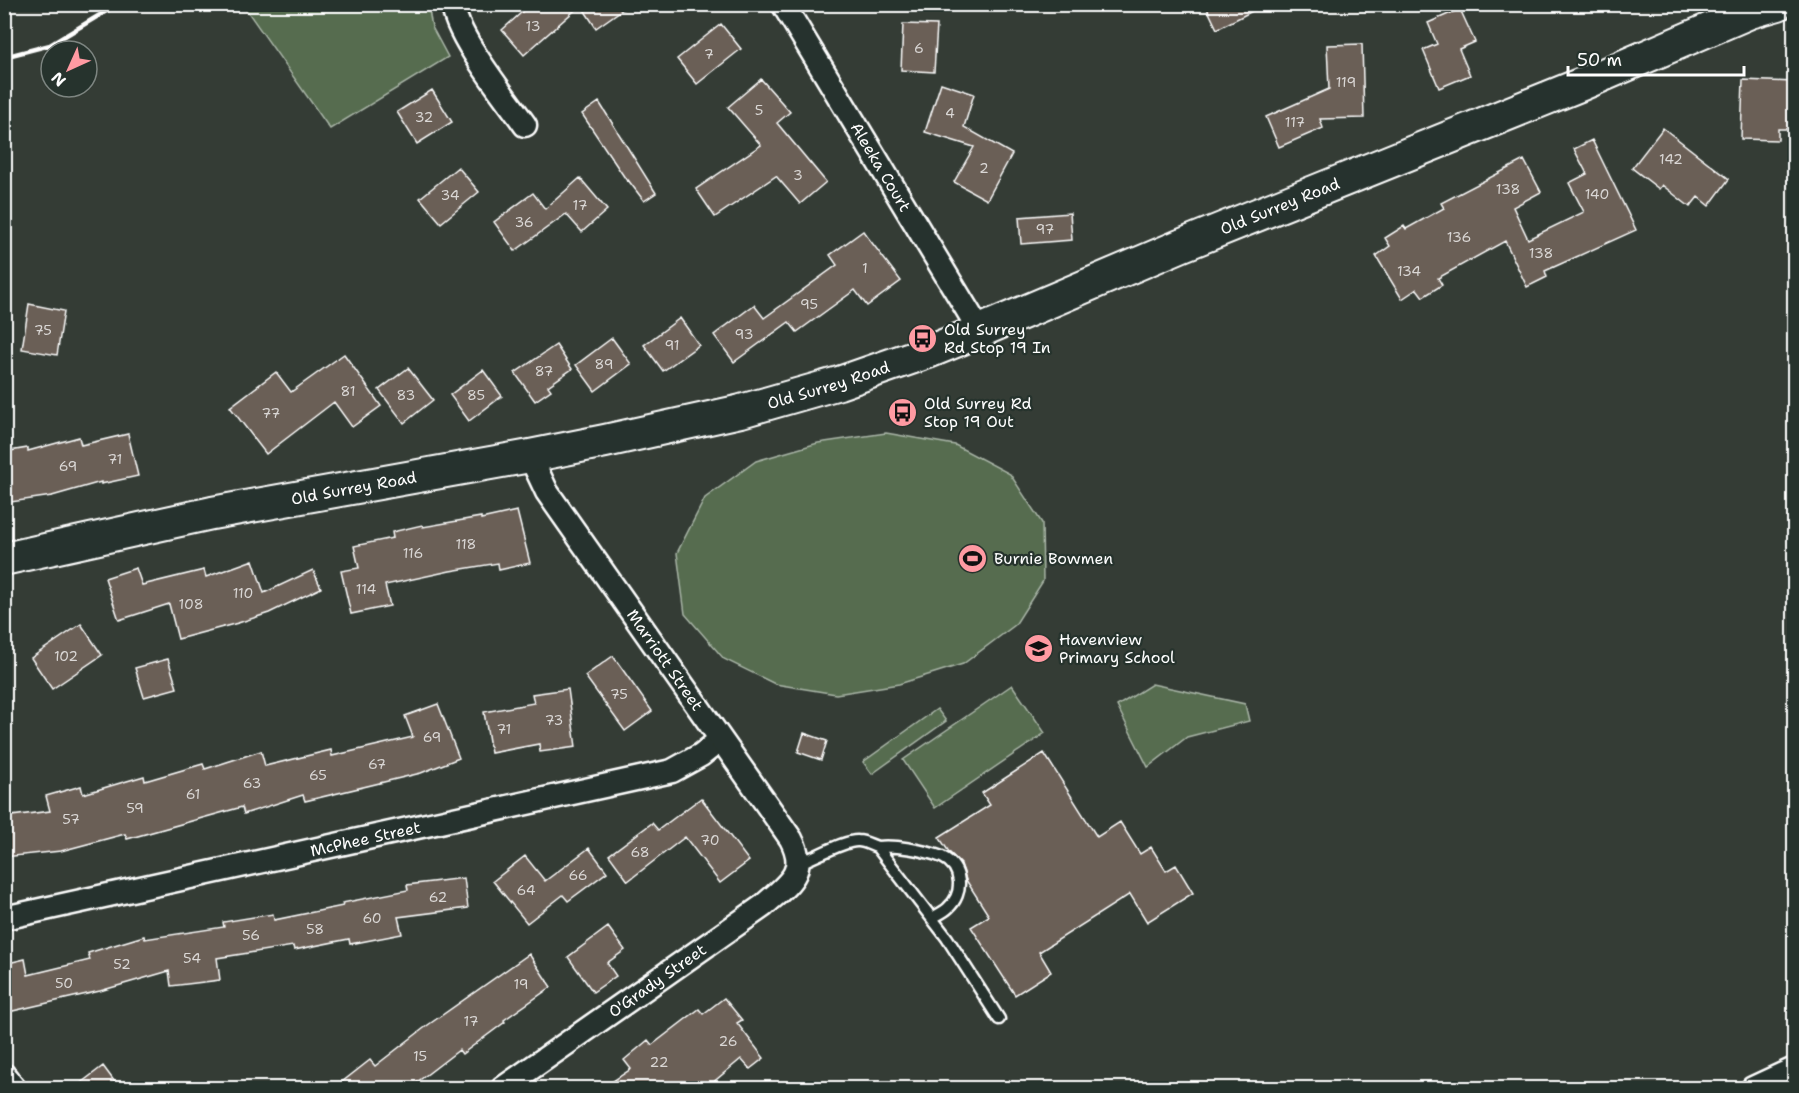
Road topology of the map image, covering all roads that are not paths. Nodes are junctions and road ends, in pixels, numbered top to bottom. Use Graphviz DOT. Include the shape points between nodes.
graph roads {
  1 [pos="453,4"];
  2 [pos="783,4"];
  3 [pos="1778,4"];
  4 [pos="525,125"];
  5 [pos="980,331"];
  6 [pos="530,456"];
  7 [pos="4,559"];
  8 [pos="720,740"];
  9 [pos="877,847"];
  10 [pos="799,863"];
  11 [pos="4,918"];
  12 [pos="932,918"];
  13 [pos="999,1019"];
  14 [pos="1794,1069"];
  15 [pos="4,1076"];
  16 [pos="14,1089"];
  17 [pos="503,1089"];
  18 [pos="1753,1089"];
  1 -- 4 [label="street" via="470,46"];
  2 -- 5 [label="street, Aleeka Court"];
  3 -- 5 [label="main road, Old Surrey Road" via="1750,12"];
  5 -- 6 [label="main road, Old Surrey Road" via="839,383 741,411"];
  6 -- 7 [label="main road, Old Surrey Road" via="212,513"];
  6 -- 8 [label="street, Marriott Street" via="547,492"];
  8 -- 10 [label="street, Marriott Street" via="791,838"];
  8 -- 11 [label="street, McPhee Street" via="672,771"];
  9 -- 10 [label="lane" via="859,841 844,843"];
  9 -- 12 [label="lane"];
  9 -- 12 [label="lane" via="893,845 944,858 957,870 960,885 956,899"];
  10 -- 17 [label="street, O'Grady Street" via="791,880 763,906"];
  12 -- 13 [label="lane"];
  14 -- 18 [label="street"];
  15 -- 16 [label="street"];
}
